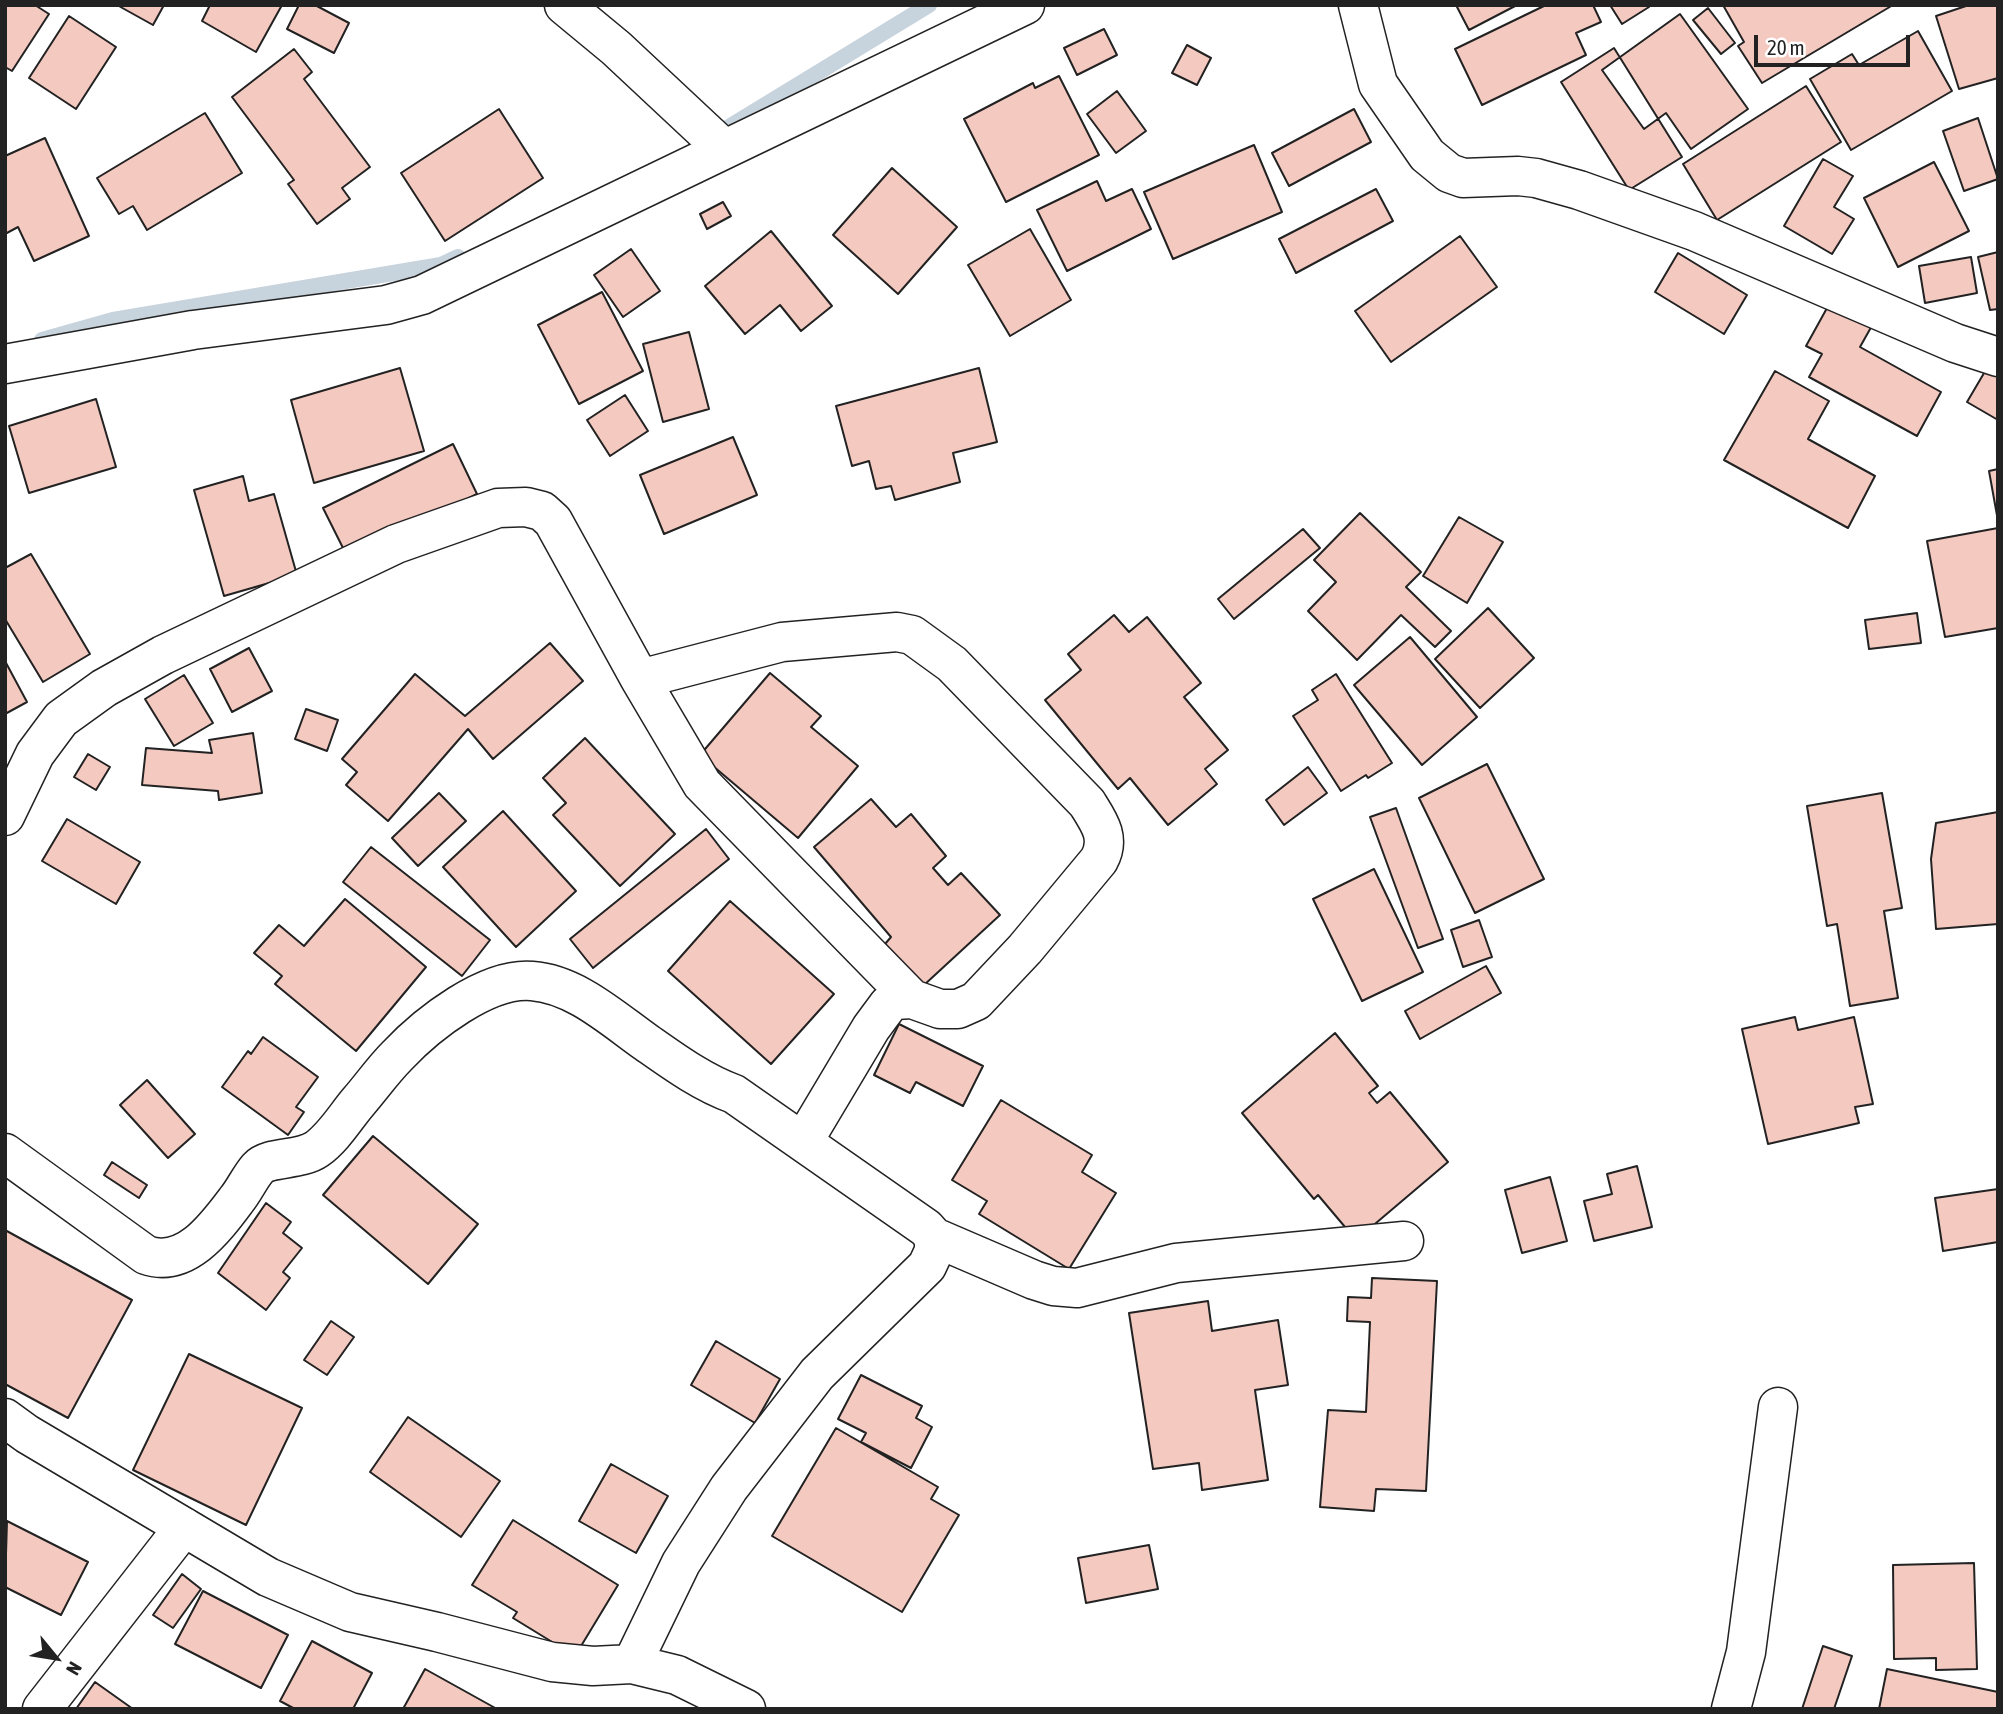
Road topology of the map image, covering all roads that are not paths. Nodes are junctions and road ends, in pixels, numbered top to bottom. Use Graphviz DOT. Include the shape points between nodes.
graph roads {
  1 [pos="564,5"];
  2 [pos="1025,5"];
  3 [pos="1358,5"];
  4 [pos="724,149"];
  5 [pos="1998,357"];
  6 [pos="5,363"];
  7 [pos="640,680"];
  8 [pos="5,817"];
  9 [pos="912,999"];
  10 [pos="803,1142"];
  11 [pos="5,1153"];
  12 [pos="934,1237"];
  13 [pos="1404,1241"];
  14 [pos="1778,1407"];
  15 [pos="5,1419"];
  16 [pos="184,1527"];
  17 [pos="632,1664"];
  18 [pos="42,1709"];
  19 [pos="746,1709"];
  20 [pos="1731,1709"];
  1 -- 4 [label="street"];
  2 -- 4 [label="street"];
  3 -- 5 [label="street" via="1378,84 1427,155 1449,173 1463,178 1536,178 1579,190 1694,231 1955,343"];
  4 -- 6 [label="street" via="422,295 386,305 193,330"];
  7 -- 8 [label="street" via="553,522 542,511 498,508 397,544 163,655 104,688 61,719 47,736"];
  7 -- 9 [label="street" via="702,784"];
  7 -- 9 [label="street" via="782,642 897,632 912,635 952,664 1087,803 1103,828 1102,854 1025,948 976,1002 940,1009"];
  9 -- 10 [label="street" via="888,1005"];
  10 -- 11 [label="street" via="570,992 549,984 509,981 485,989 444,1016 397,1055 317,1149 258,1168 211,1230 176,1257 146,1255"];
  10 -- 12 [label="street"];
  12 -- 13 [label="street" via="1053,1286 1077,1287 1176,1263"];
  12 -- 17 [label="street" via="927,1266 817,1374 729,1488 681,1563"];
  14 -- 20 [label="street" via="1746,1652"];
  15 -- 16 [label="street"];
  16 -- 17 [label="street" via="268,1577 350,1612 552,1662"];
  16 -- 18 [label="street"];
  17 -- 19 [label="street" via="677,1675"];
}
